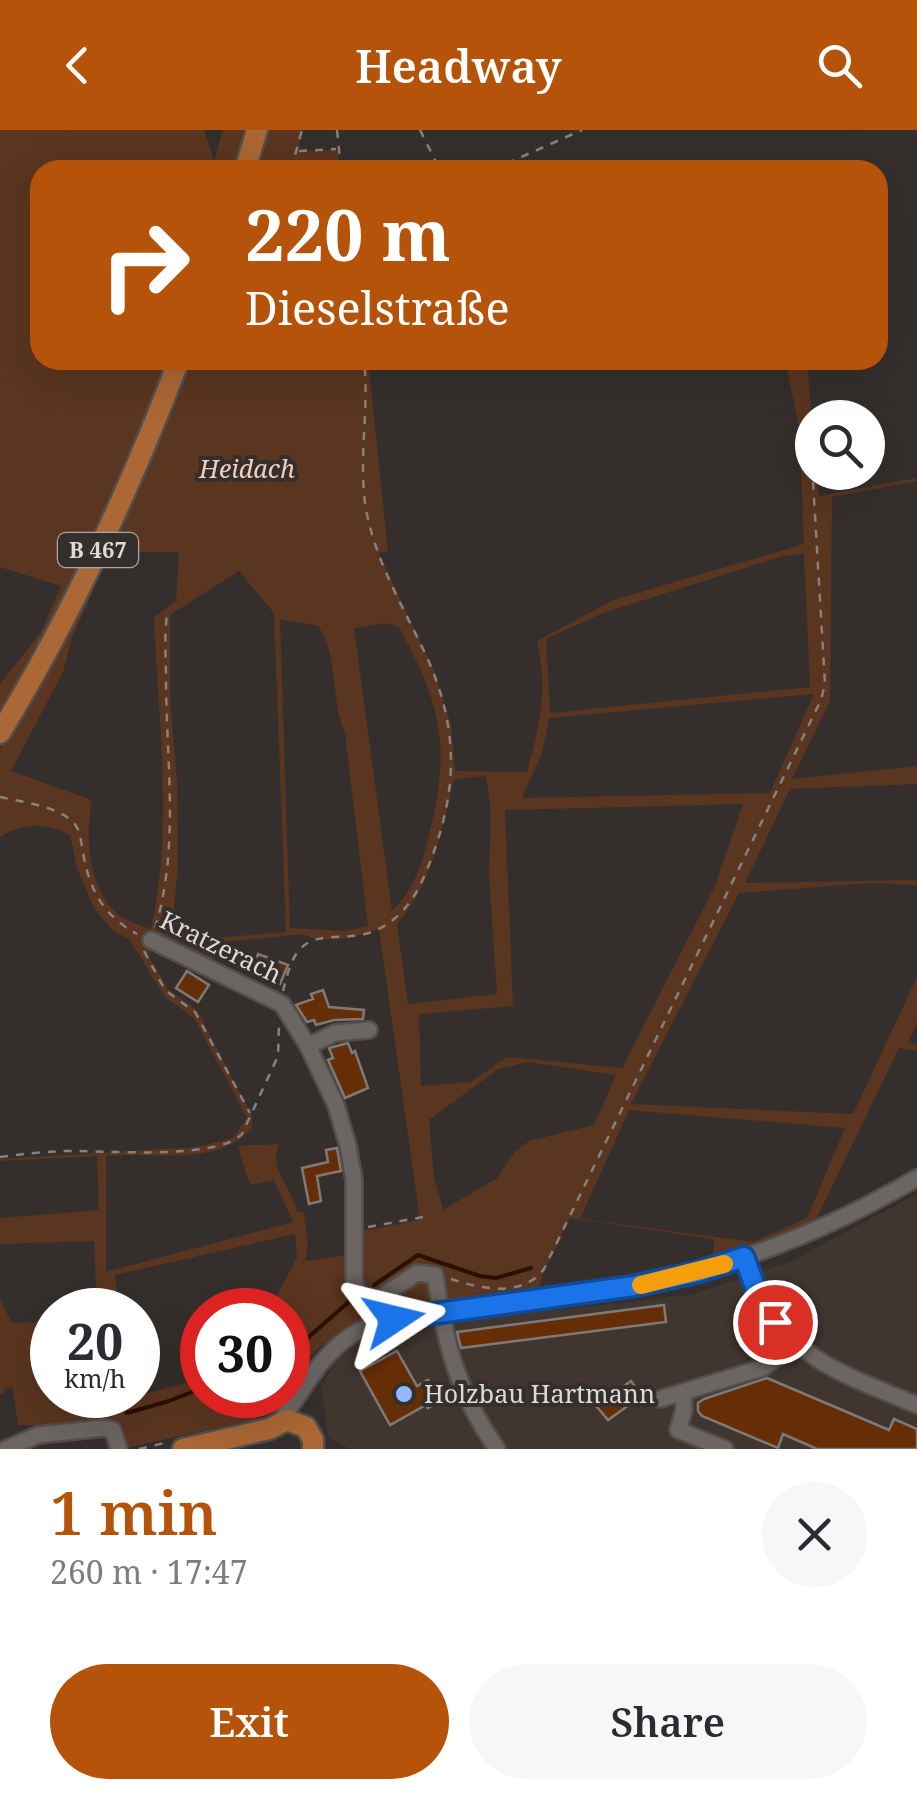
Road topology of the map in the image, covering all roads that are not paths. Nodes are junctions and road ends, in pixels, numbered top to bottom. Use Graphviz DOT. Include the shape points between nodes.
graph roads {
  1 [pos="257,130"];
  2 [pos="248,160"];
  3 [pos="175,370"];
  4 [pos="0,733"];
  5 [pos="150,939"];
  6 [pos="369,1030"];
  7 [pos="308,1046"];
  8 [pos="917,1178"];
  9 [pos="744,1257"];
  10 [pos="440,1310"];
  11 [pos="796,1345"];
  12 [pos="310,1379"];
  13 [pos="683,1393"];
  14 [pos="660,1399"];
  15 [pos="917,1405"];
  16 [pos="271,1433"];
  17 [pos="313,1441"];
  18 [pos="220,1442"];
  19 [pos="706,1445"];
  20 [pos="6,1448"];
  21 [pos="119,1449"];
  22 [pos="183,1449"];
  23 [pos="253,1449"];
  24 [pos="496,1449"];
  25 [pos="725,1449"];
  1 -- 2 [label="main road"];
  3 -- 4 [label="main road, B 467" via="96,556"];
  5 -- 7 [label="street, Kratzerach" via="282,1004"];
  6 -- 7 [label="street" via="335,1033"];
  7 -- 10 [label="street, Kratzerach" via="348,1146 358,1293 378,1299 417,1273 435,1275"];
  8 -- 9 [label="street"];
  9 -- 10 [label="street" via="634,1286"];
  9 -- 11 [label="street" via="757,1292"];
  10 -- 12 [label="street" via="358,1332"];
  10 -- 24 [label="street" via="461,1389"];
  11 -- 13 [label="street" via="762,1368"];
  11 -- 15 [label="street" via="855,1380"];
  13 -- 14 [label="street"];
  13 -- 19 [label="street" via="678,1430"];
  16 -- 17 [label="main road" via="294,1420"];
  16 -- 18 [label="main road"];
  18 -- 22 [label="main road"];
  18 -- 23 [label="main road"];
  19 -- 25 [label="street"];
  20 -- 21 [label="street" via="38,1435 104,1428 113,1430"];
}
